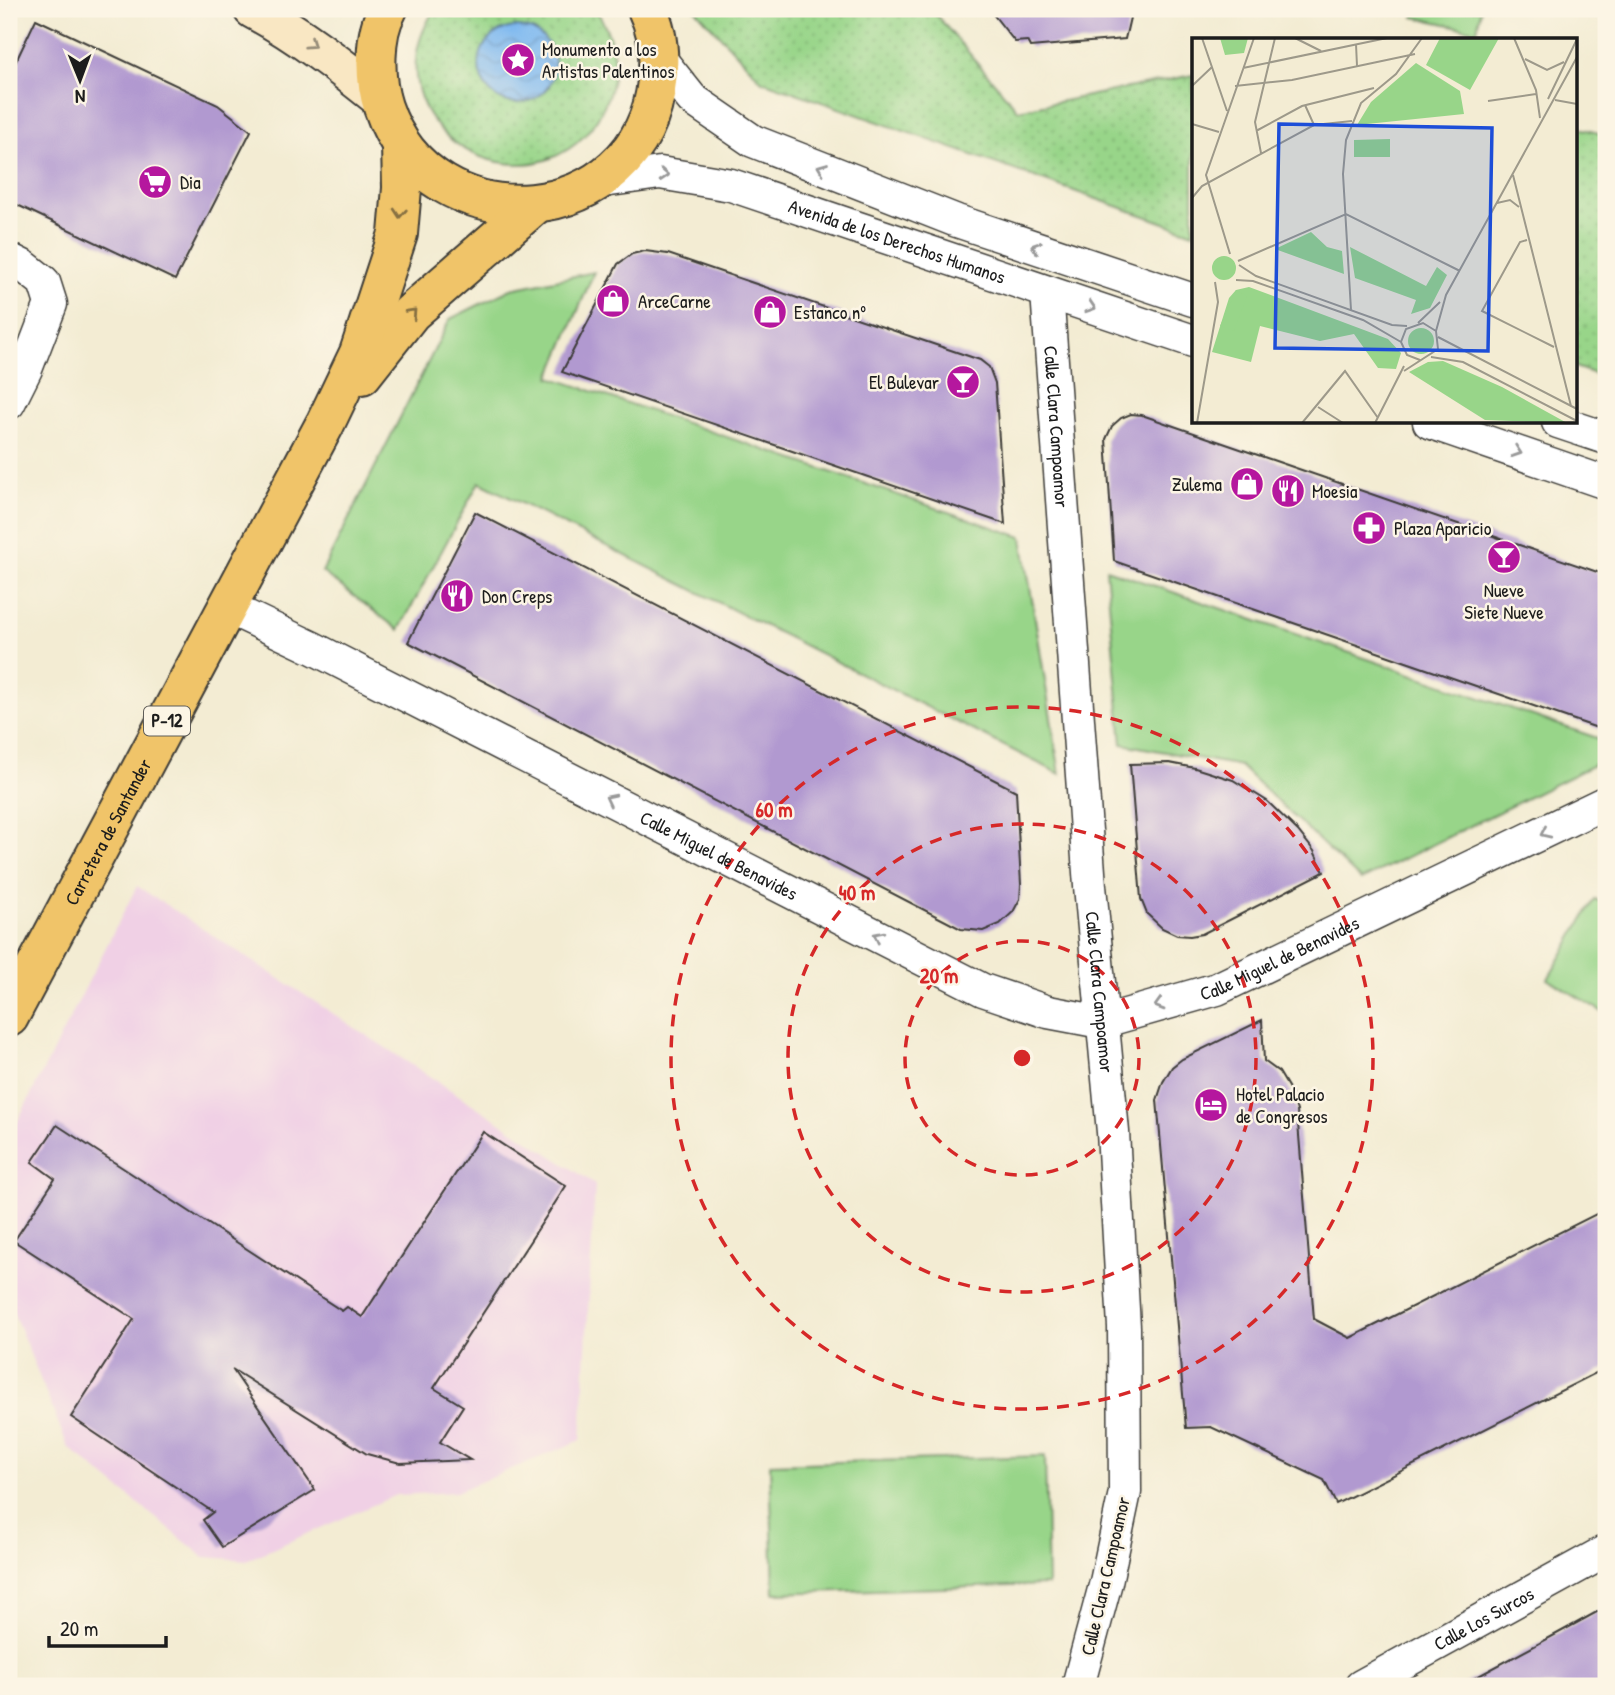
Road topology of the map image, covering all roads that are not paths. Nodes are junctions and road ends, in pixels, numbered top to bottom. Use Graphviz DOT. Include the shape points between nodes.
graph roads {
  1 [pos="253,9"];
  2 [pos="388,9"];
  3 [pos="647,9"];
  4 [pos="660,59"];
  5 [pos="380,98"];
  6 [pos="401,145"];
  7 [pos="596,182"];
  8 [pos="536,204"];
  9 [pos="9,259"];
  10 [pos="1046,292"];
  11 [pos="1192,300"];
  12 [pos="1192,341"];
  13 [pos="9,403"];
  14 [pos="1435,424"];
  15 [pos="1564,424"];
  16 [pos="325,425"];
  17 [pos="1606,438"];
  18 [pos="1606,483"];
  19 [pos="227,607"];
  20 [pos="1606,802"];
  21 [pos="9,1017"];
  22 [pos="1101,1022"];
  23 [pos="1606,1551"];
  24 [pos="1078,1686"];
  25 [pos="1361,1686"];
  1 -- 5 [label="main road, one-way" via="325,53"];
  2 -- 5 [label="highway" via="376,56"];
  3 -- 4 [label="highway"];
  4 -- 7 [label="highway" via="656,95 644,129 623,158"];
  11 -- 4 [label="street, Avenida de los Derechos Humanos, one-way" via="957,221 753,141 692,99"];
  5 -- 6 [label="highway"];
  6 -- 8 [label="highway" via="428,173 460,194 497,204"];
  6 -- 16 [label="highway, one-way" via="398,234 359,353"];
  7 -- 8 [label="highway"];
  7 -- 10 [label="street, Avenida de los Derechos Humanos, one-way" via="660,173 731,185"];
  16 -- 8 [label="highway, one-way" via="411,313"];
  9 -- 13 [label="street" via="44,282 51,304"];
  10 -- 12 [label="street, Avenida de los Derechos Humanos, one-way"];
  10 -- 22 [label="street, Calle Clara Campoamor"];
  14 -- 18 [label="street, one-way"];
  15 -- 17 [label="street"];
  16 -- 19 [label="highway, Carretera de Santander / P-12"];
  19 -- 21 [label="highway, Carretera de Santander / P-12"];
  22 -- 19 [label="street, Calle Miguel de Benavides, one-way" via="1048,1012 983,990"];
  20 -- 22 [label="street, Calle Miguel de Benavides, one-way" via="1217,989"];
  22 -- 24 [label="street, Calle Clara Campoamor" via="1112,1120 1124,1327 1125,1492"];
  23 -- 25 [label="street, Calle Los Surcos"];
}
